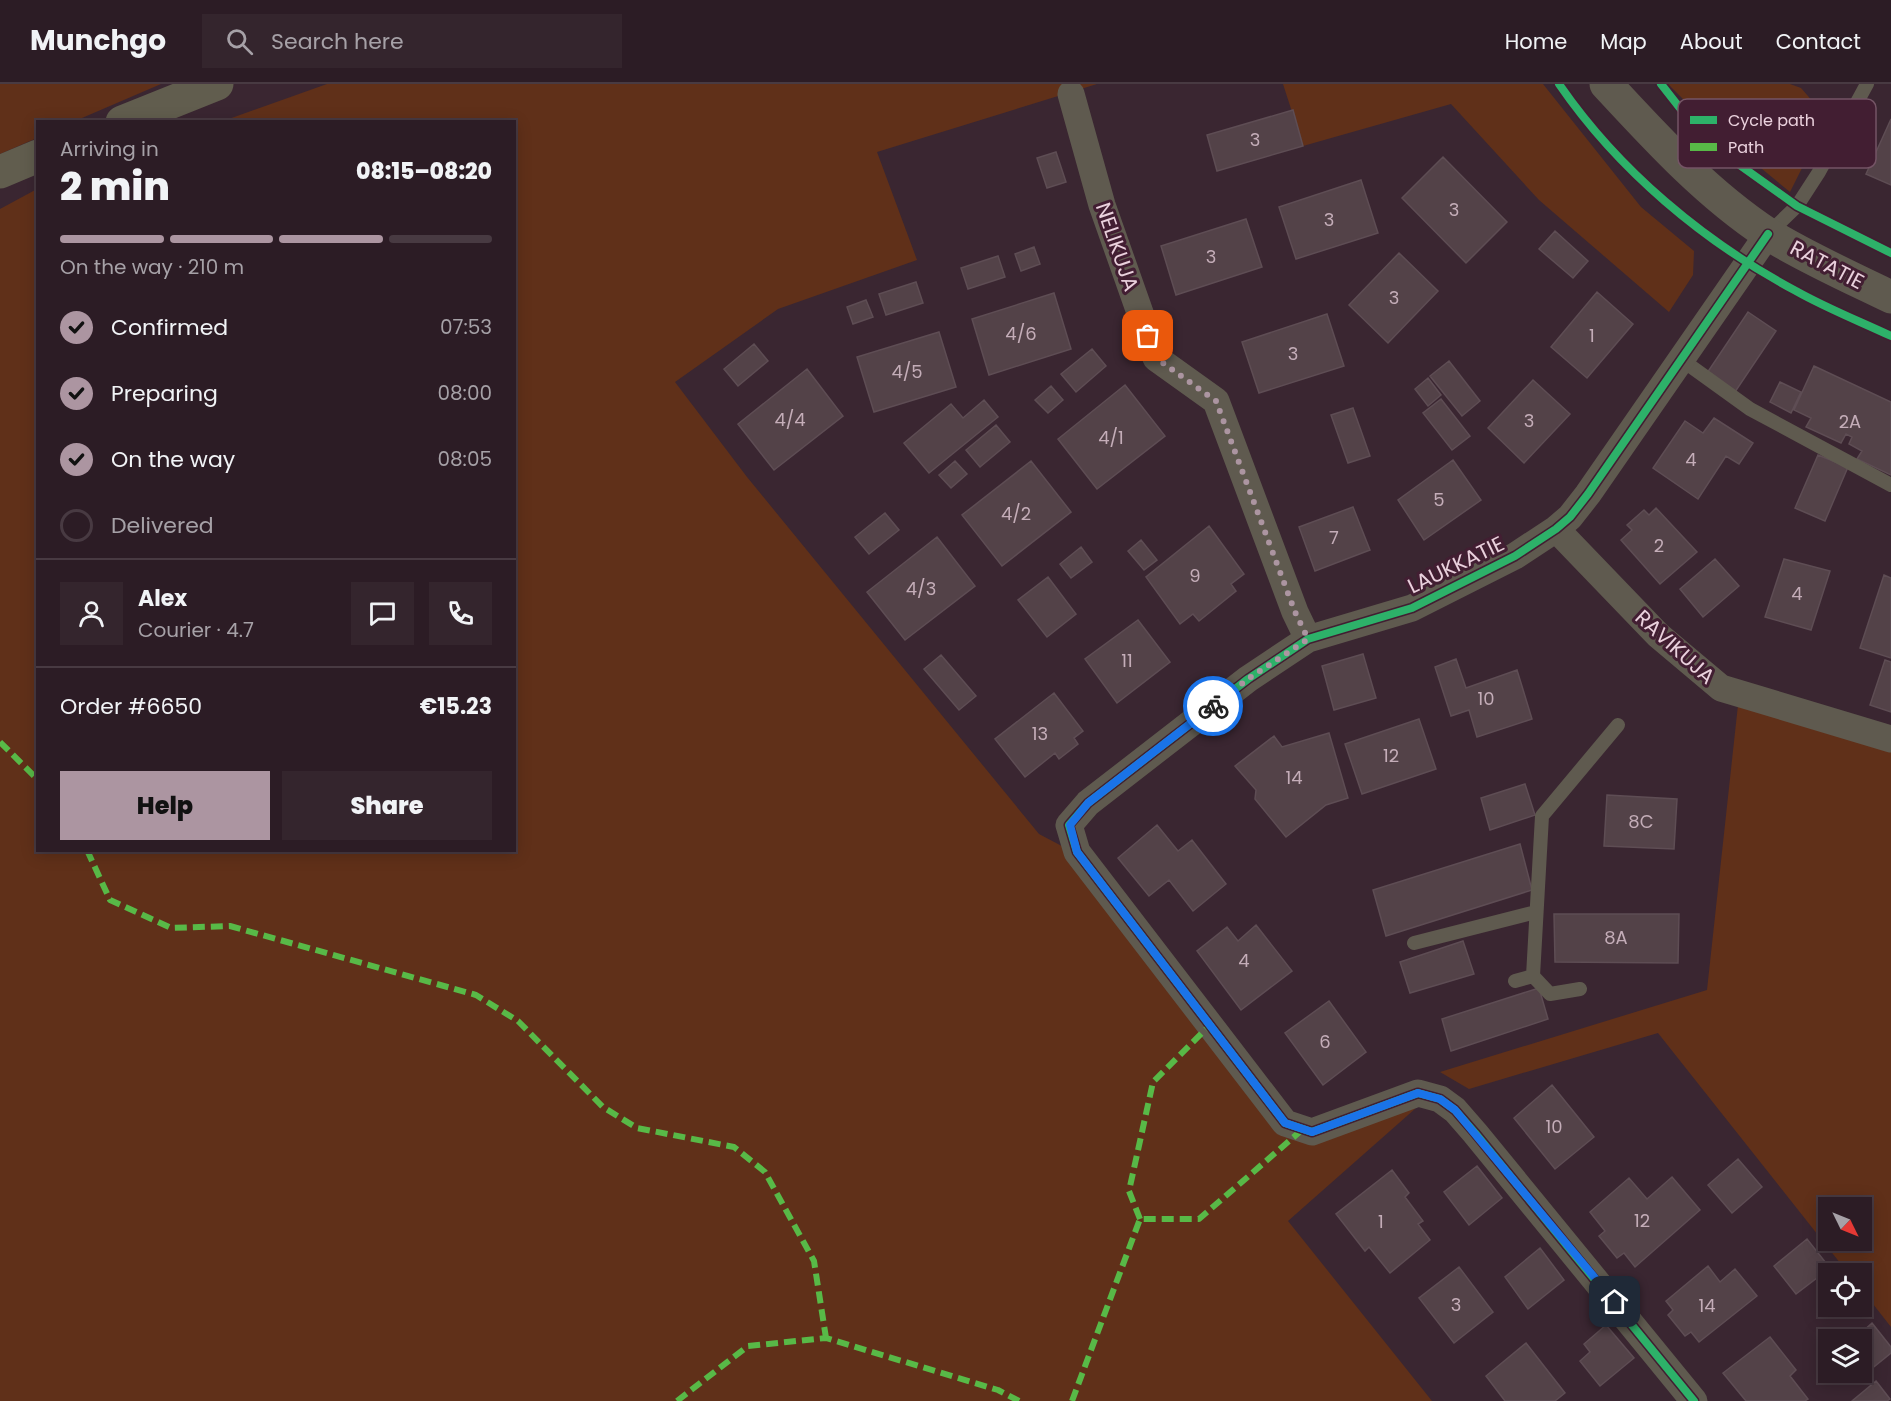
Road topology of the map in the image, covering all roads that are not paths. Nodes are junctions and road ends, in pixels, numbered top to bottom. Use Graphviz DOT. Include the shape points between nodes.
graph roads {
  1 [pos="217,84"];
  2 [pos="1606,84"];
  3 [pos="1867,84"];
  4 [pos="1071,94"];
  5 [pos="1859,99"];
  6 [pos="127,120"];
  7 [pos="36,157"];
  8 [pos="1678,160"];
  9 [pos="1686,168"];
  10 [pos="1821,168"];
  11 [pos="0,172"];
  12 [pos="1768,234"];
  13 [pos="1891,297"];
  14 [pos="1682,360"];
  15 [pos="1891,485"];
  16 [pos="1557,529"];
  17 [pos="1308,639"];
  18 [pos="1618,725"];
  19 [pos="1891,739"];
  20 [pos="1536,912"];
  21 [pos="1414,943"];
  22 [pos="1533,976"];
  23 [pos="1515,981"];
  24 [pos="1580,988"];
  25 [pos="1694,1401"];
  1 -- 6 [label="main road"];
  2 -- 8 [label="street, RATATIE"];
  3 -- 5 [label="lane"];
  4 -- 17 [label="street, NELIKUJA" via="1102,205 1156,358 1216,401"];
  7 -- 11 [label="main road"];
  9 -- 12 [label="street, RATATIE"];
  10 -- 12 [label="lane" via="1797,206"];
  12 -- 13 [label="street, RATATIE"];
  12 -- 14 [label="street, LAUKKATIE"];
  14 -- 15 [label="lane" via="1750,409"];
  14 -- 16 [label="street, LAUKKATIE" via="1588,494"];
  16 -- 17 [label="street, LAUKKATIE" via="1515,556 1412,608"];
  16 -- 19 [label="street, RAVIKUJA" via="1658,635 1721,688"];
  17 -- 25 [label="street, LAUKKATIE" via="1248,679 1088,803 1070,825 1077,852 1285,1123 1312,1132 1418,1093 1440,1099 1475,1133"];
  18 -- 20 [label="lane" via="1542,816"];
  20 -- 21 [label="lane"];
  20 -- 22 [label="lane"];
  22 -- 23 [label="lane"];
  22 -- 24 [label="lane" via="1550,994"];
}
